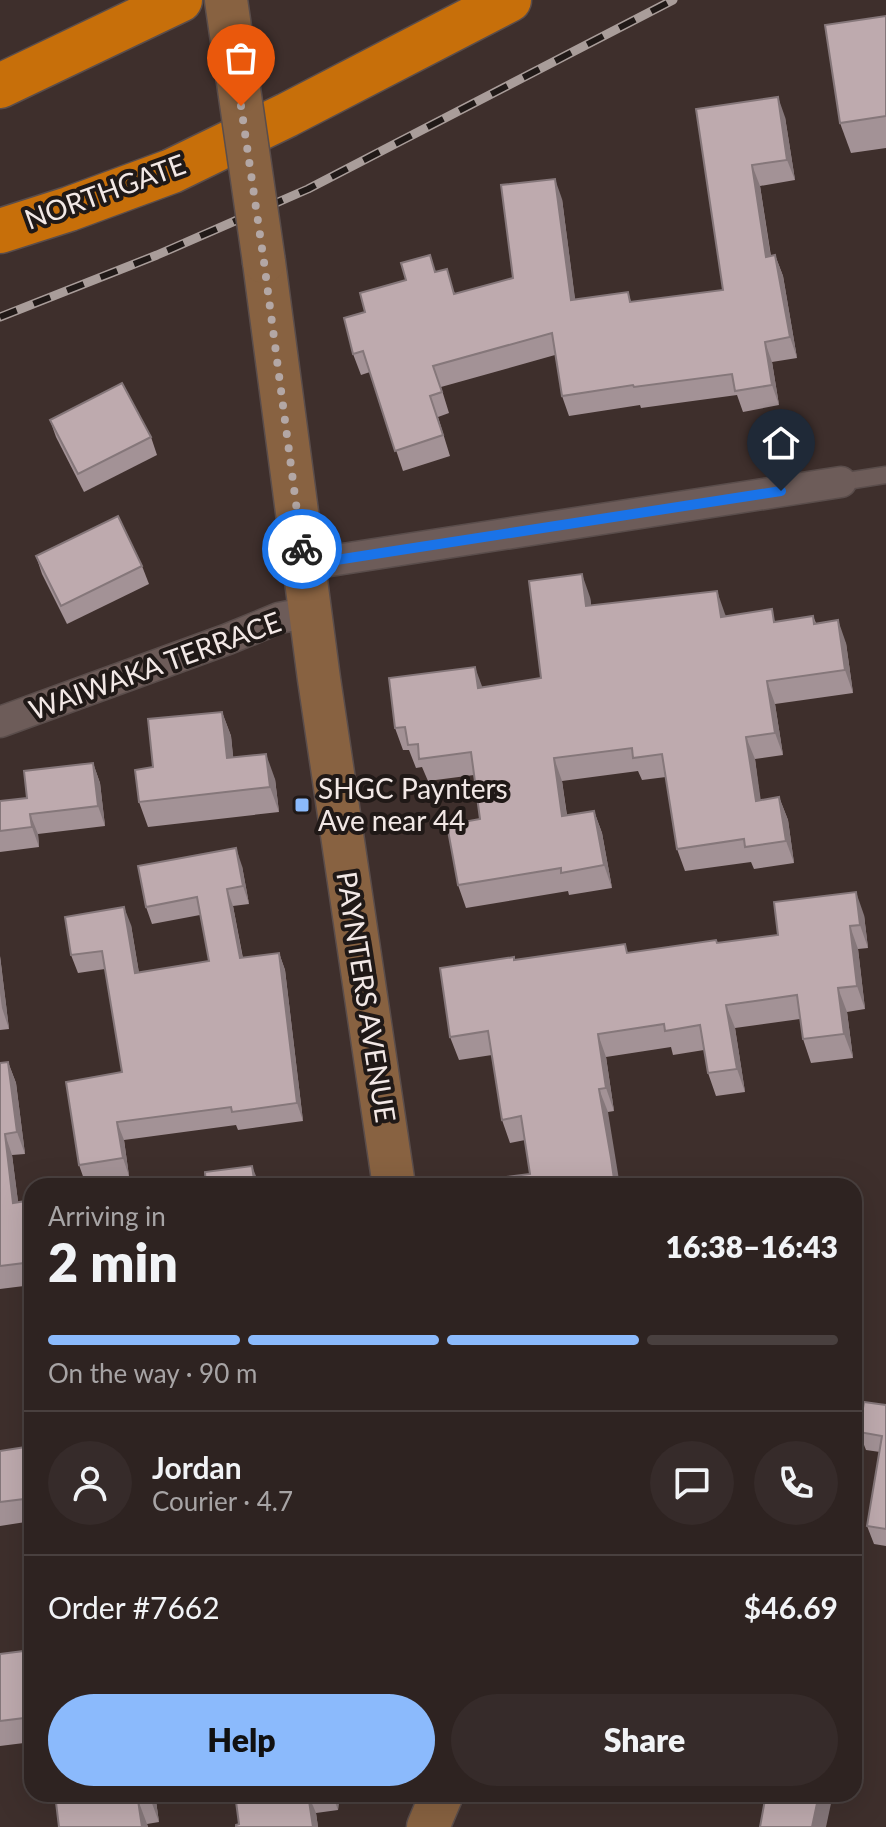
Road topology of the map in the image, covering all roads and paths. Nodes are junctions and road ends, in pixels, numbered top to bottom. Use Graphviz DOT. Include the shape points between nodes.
graph roads {
  1 [pos="180,0"];
  2 [pos="226,0"];
  3 [pos="509,0"];
  4 [pos="0,86"];
  5 [pos="0,231"];
  6 [pos="886,475"];
  7 [pos="841,482"];
  8 [pos="304,565"];
  9 [pos="311,612"];
  10 [pos="0,722"];
  11 [pos="393,1178"];
  12 [pos="439,1802"];
  13 [pos="428,1827"];
  1 -- 4 [label="highway"];
  2 -- 8 [label="street, PAYNTERS AVENUE, bridge"];
  3 -- 5 [label="highway, NORTHGATE" via="172,171"];
  6 -- 7 [label="lane"];
  7 -- 8 [label="street"];
  8 -- 9 [label="street, PAYNTERS AVENUE"];
  9 -- 10 [label="street, WAIWAKA TERRACE" via="279,618"];
  9 -- 11 [label="street, PAYNTERS AVENUE"];
  12 -- 13 [label="street"];
}
